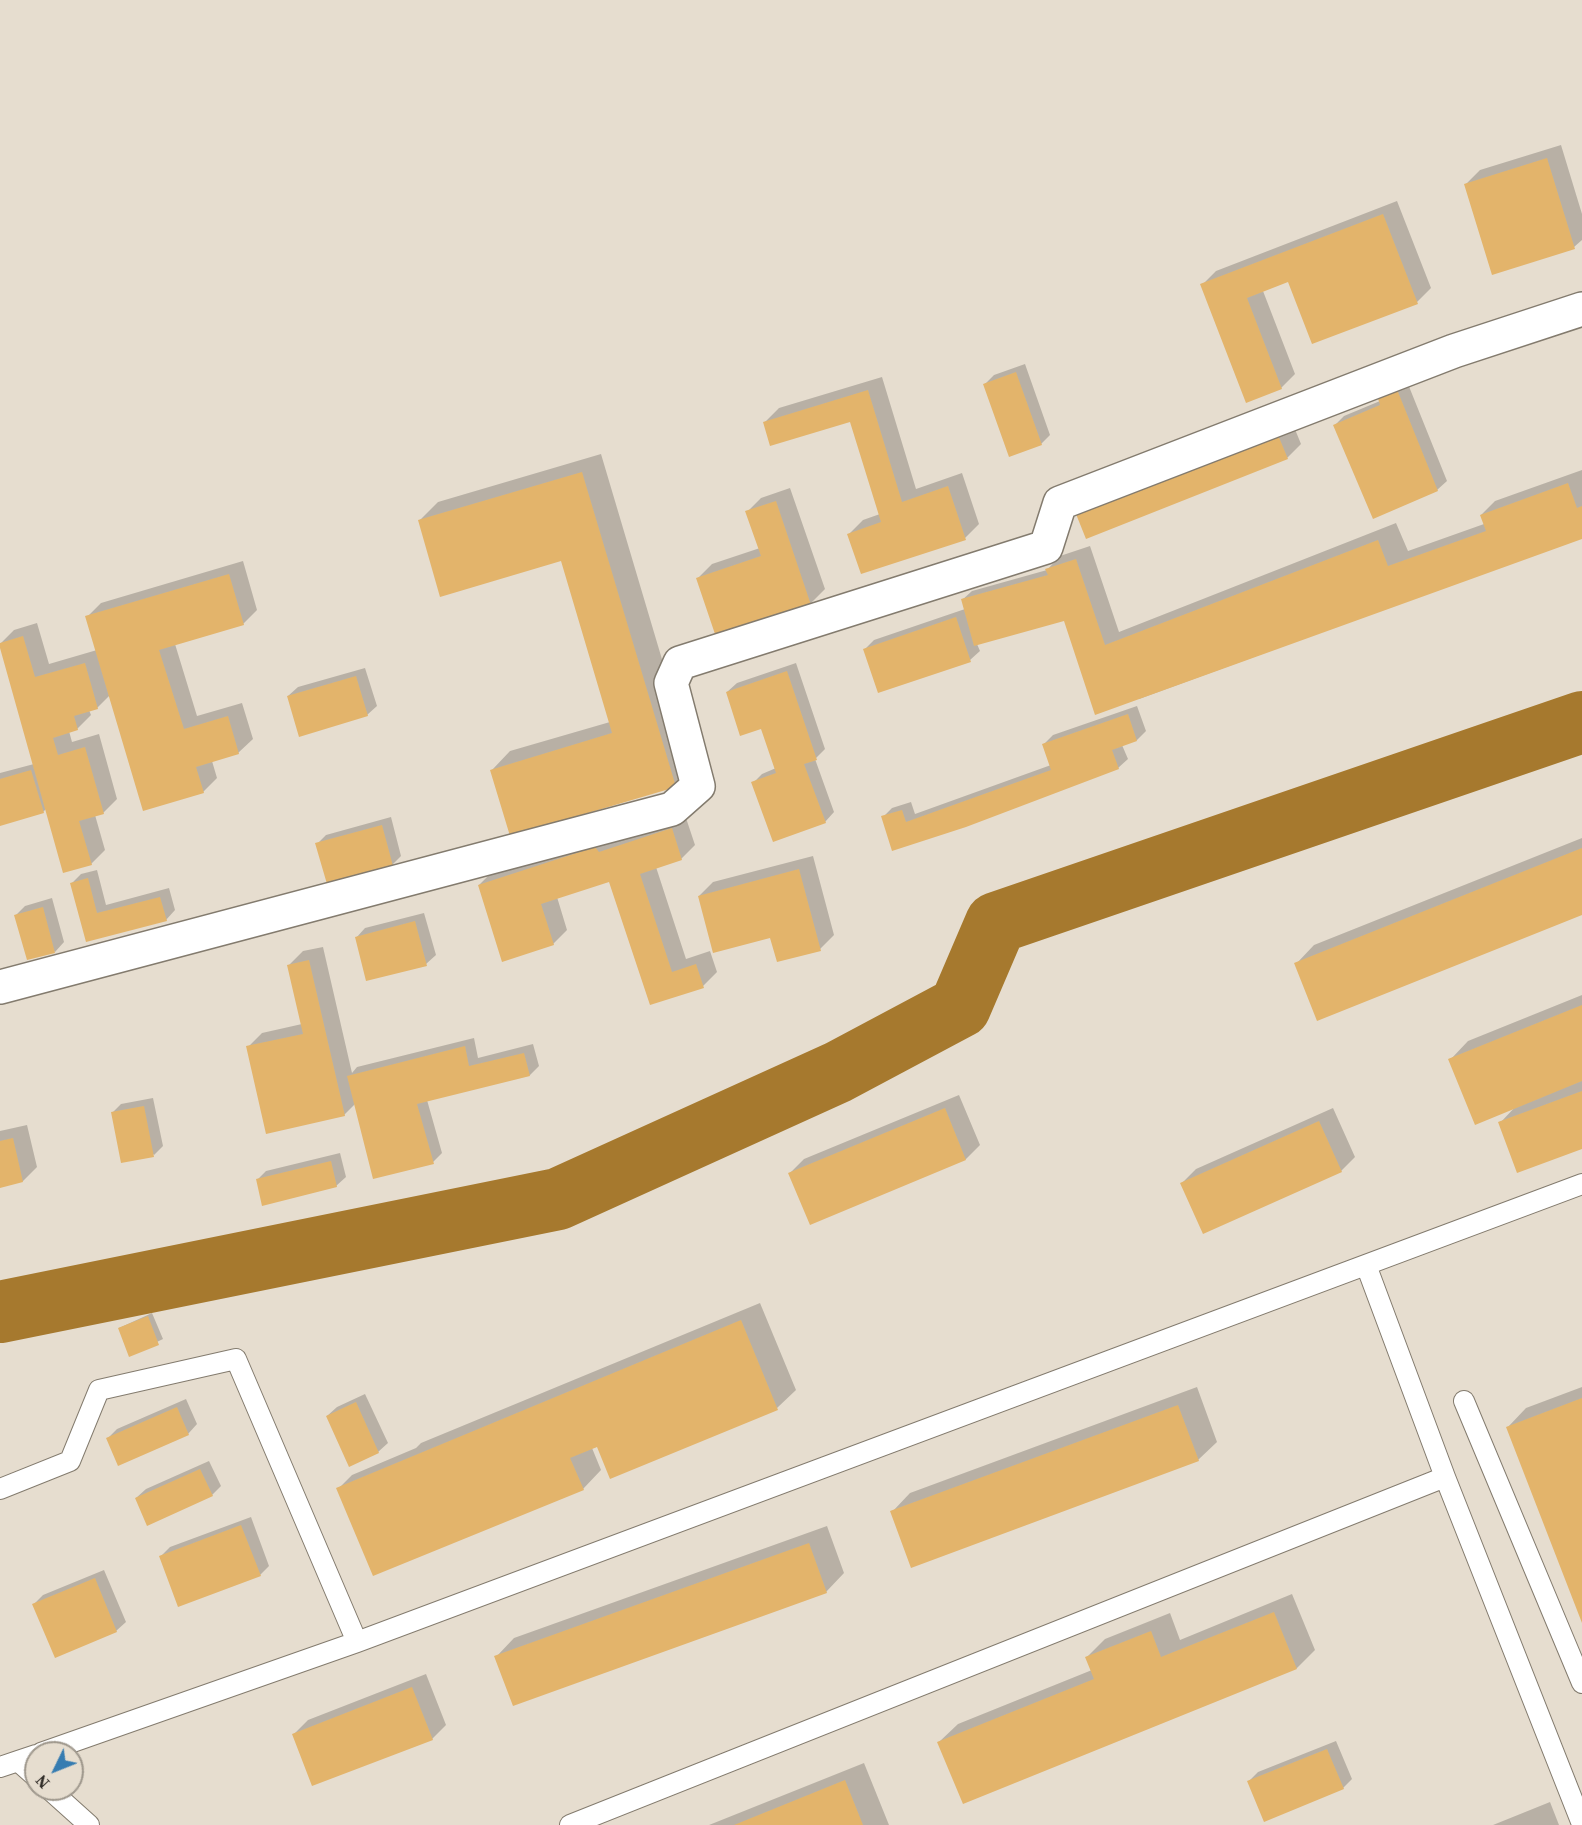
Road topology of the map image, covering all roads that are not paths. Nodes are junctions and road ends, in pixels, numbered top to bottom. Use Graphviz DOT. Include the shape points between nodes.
graph roads {
  1 [pos="1582,309"];
  2 [pos="0,987"];
  3 [pos="1582,1184"];
  4 [pos="1366,1265"];
  5 [pos="1464,1401"];
  6 [pos="1445,1477"];
  7 [pos="0,1489"];
  8 [pos="357,1642"];
  9 [pos="1582,1683"];
  10 [pos="74,1741"];
  11 [pos="63,1801"];
  12 [pos="1582,1824"];
  13 [pos="89,1825"];
  14 [pos="570,1825"];
  1 -- 2 [label="street" via="1454,351 1060,503 1046,547 680,663 671,683 698,786 672,808"];
  3 -- 4 [label="lane"];
  4 -- 6 [label="lane"];
  4 -- 8 [label="lane"];
  5 -- 9 [label="lane"];
  6 -- 12 [label="lane"];
  6 -- 14 [label="lane"];
  7 -- 8 [label="lane" via="70,1461 99,1390 236,1359"];
  8 -- 10 [label="lane"];
  11 -- 13 [label="lane"];
}
